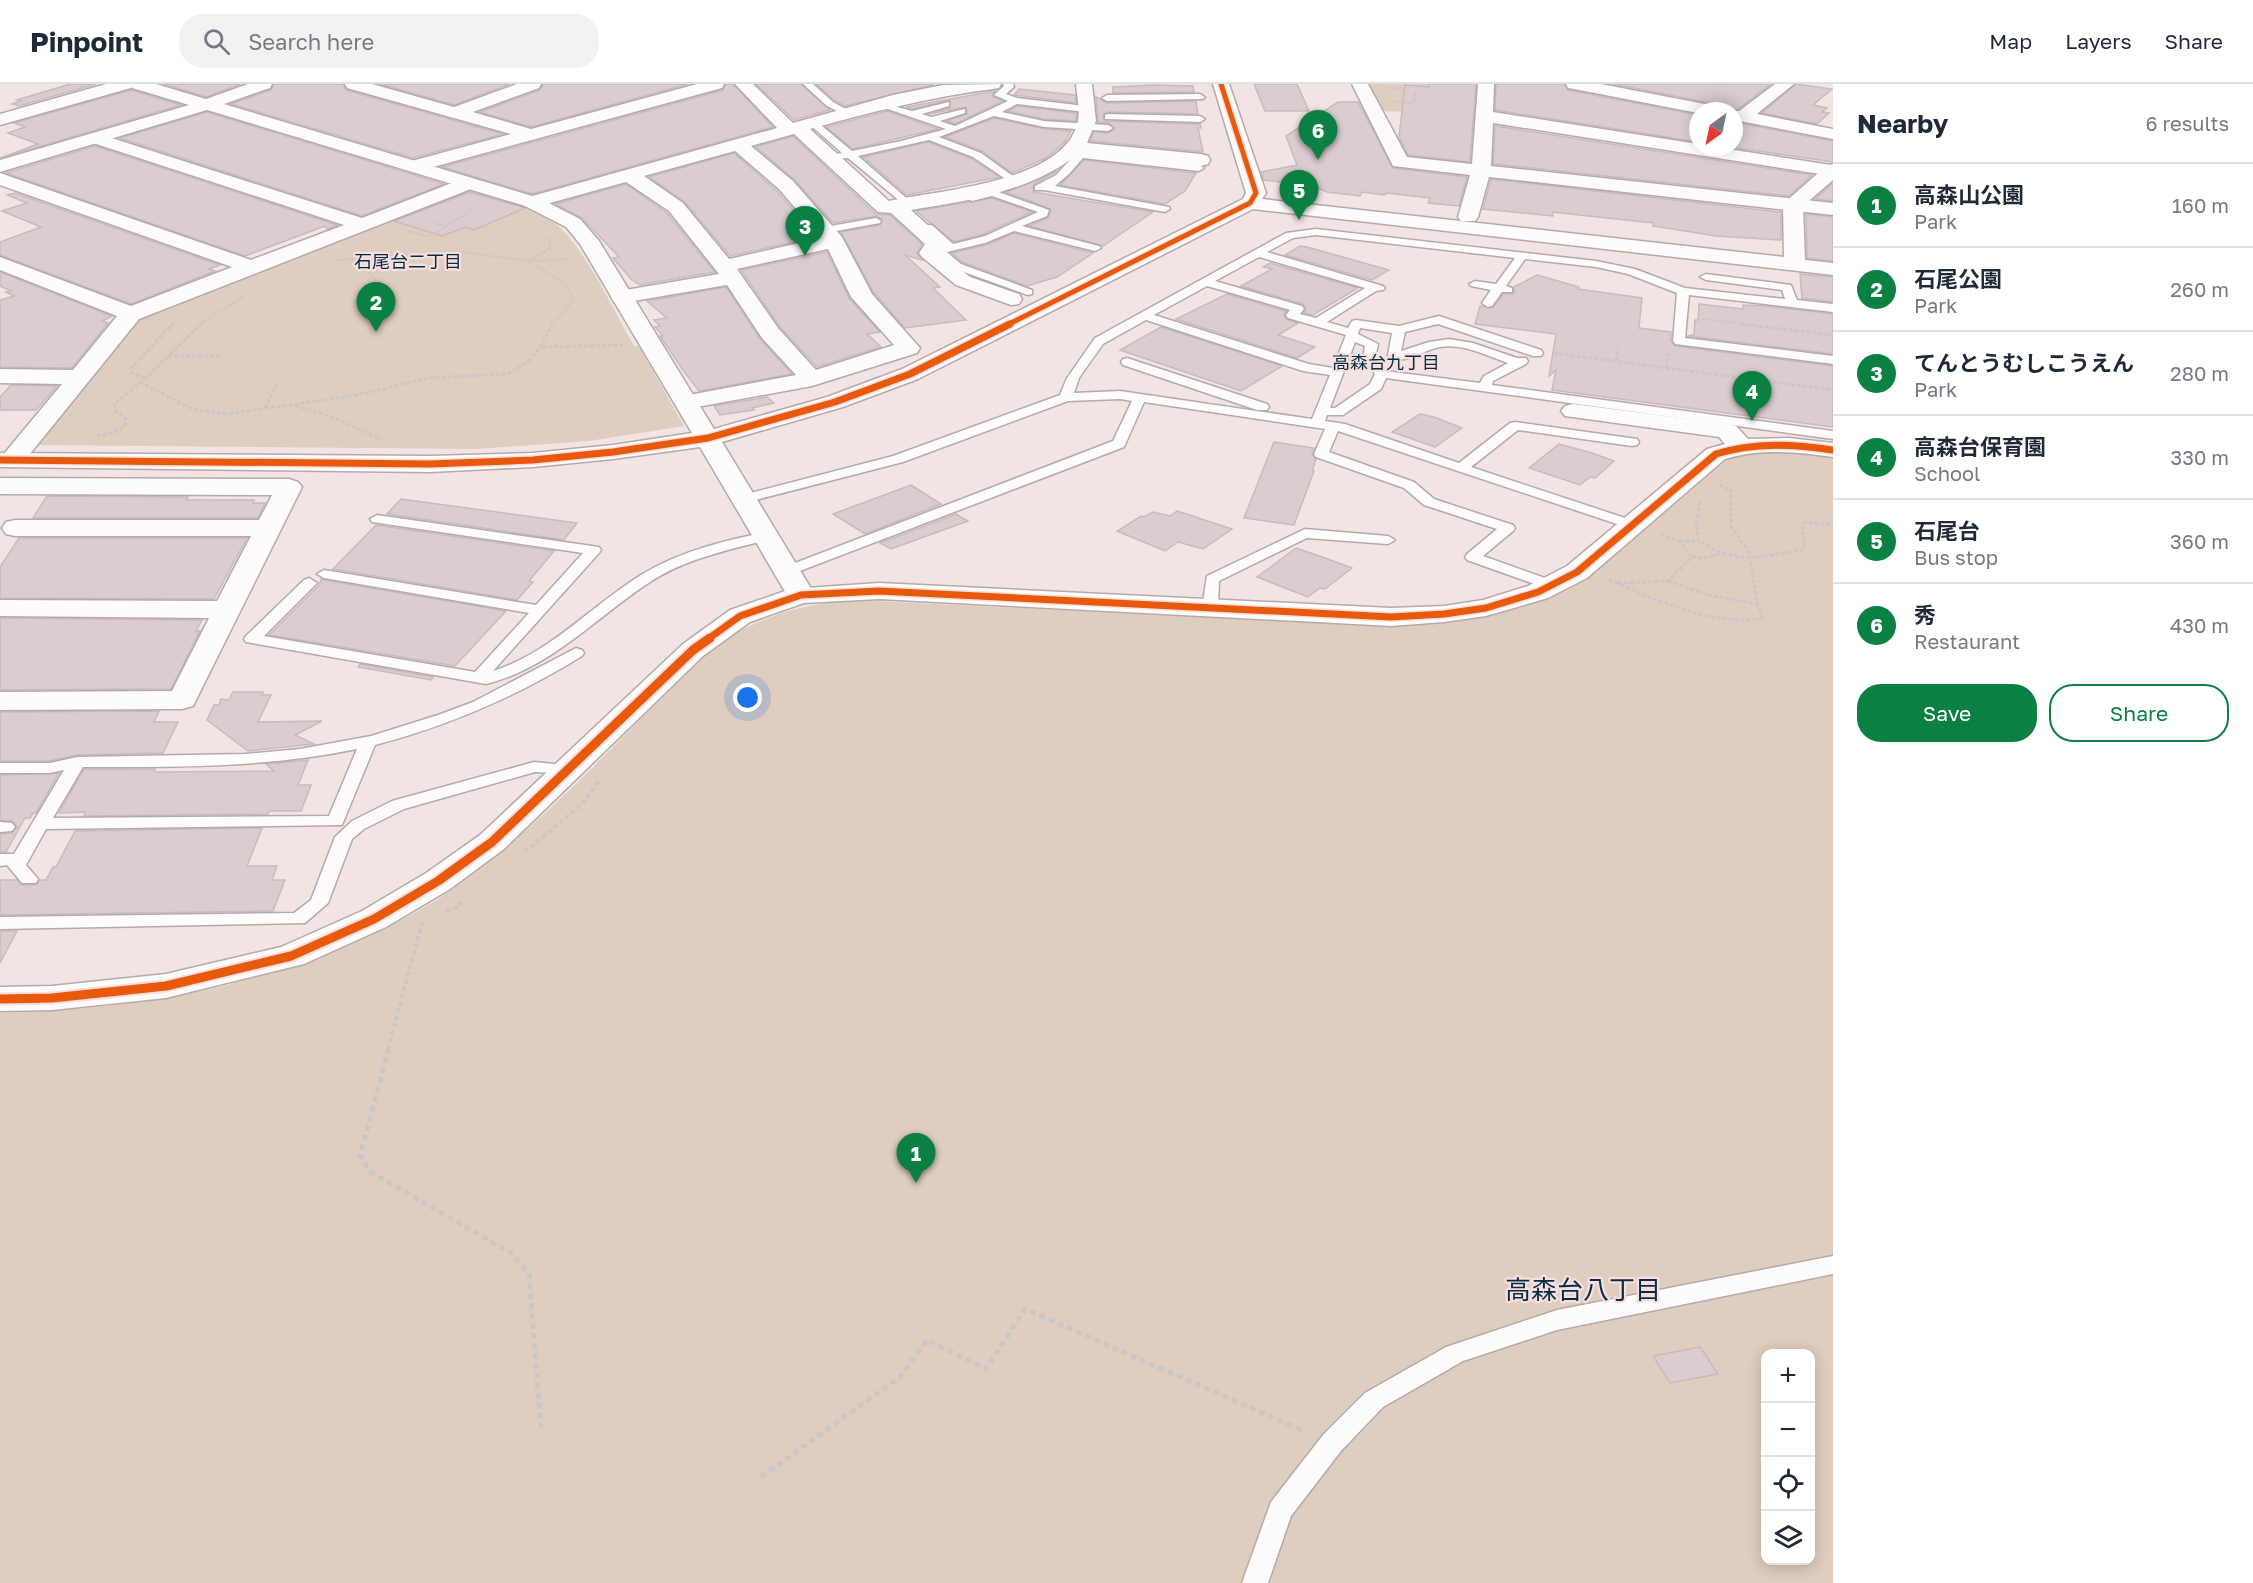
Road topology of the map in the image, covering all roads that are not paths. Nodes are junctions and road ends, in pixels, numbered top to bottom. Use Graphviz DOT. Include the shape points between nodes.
graph roads {
  1 [pos="125,84"];
  2 [pos="138,84"];
  3 [pos="264,84"];
  4 [pos="353,84"];
  5 [pos="399,84"];
  6 [pos="533,84"];
  7 [pos="716,84"];
  8 [pos="743,84"];
  9 [pos="808,84"];
  10 [pos="882,84"];
  11 [pos="1008,84"];
  12 [pos="1084,84"];
  13 [pos="1106,84"];
  14 [pos="1221,84"];
  15 [pos="1360,84"];
  16 [pos="1486,84"];
  17 [pos="1574,84"];
  18 [pos="1786,84"];
  19 [pos="996,90"];
  20 [pos="378,91"];
  21 [pos="1200,97"];
  22 [pos="1107,98"];
  23 [pos="891,101"];
  24 [pos="1016,101"];
  25 [pos="946,104"];
  26 [pos="206,105"];
  27 [pos="1689,106"];
  28 [pos="0,107"];
  29 [pos="962,111"];
  30 [pos="1743,112"];
  31 [pos="455,113"];
  32 [pos="848,113"];
  33 [pos="991,113"];
  34 [pos="21,114"];
  35 [pos="912,114"];
  36 [pos="1485,116"];
  37 [pos="1743,116"];
  38 [pos="1108,117"];
  39 [pos="1086,118"];
  40 [pos="1200,119"];
  41 [pos="0,120"];
  42 [pos="930,120"];
  43 [pos="799,126"];
  44 [pos="953,128"];
  45 [pos="1108,128"];
  46 [pos="530,134"];
  47 [pos="1833,134"];
  48 [pos="927,136"];
  49 [pos="96,138"];
  50 [pos="738,144"];
  51 [pos="1083,150"];
  52 [pos="852,154"];
  53 [pos="830,158"];
  54 [pos="1200,164"];
  55 [pos="0,166"];
  56 [pos="415,166"];
  57 [pos="1832,170"];
  58 [pos="1481,171"];
  59 [pos="629,175"];
  60 [pos="0,179"];
  61 [pos="1014,186"];
  62 [pos="1042,188"];
  63 [pos="470,193"];
  64 [pos="1253,198"];
  65 [pos="901,199"];
  66 [pos="532,202"];
  67 [pos="1793,204"];
  68 [pos="1165,209"];
  69 [pos="1833,209"];
  70 [pos="1468,217"];
  71 [pos="876,221"];
  72 [pos="362,224"];
  73 [pos="1013,227"];
  74 [pos="1062,229"];
  75 [pos="1087,234"];
  76 [pos="830,235"];
  77 [pos="1049,236"];
  78 [pos="1070,244"];
  79 [pos="951,248"];
  80 [pos="1098,248"];
  81 [pos="1258,253"];
  82 [pos="1522,256"];
  83 [pos="1833,257"];
  84 [pos="1795,259"];
  85 [pos="0,263"];
  86 [pos="251,267"];
  87 [pos="1833,269"];
  88 [pos="728,272"];
  89 [pos="25,273"];
  90 [pos="1706,277"];
  91 [pos="1206,282"];
  92 [pos="1475,284"];
  93 [pos="0,287"];
  94 [pos="1504,290"];
  95 [pos="1683,291"];
  96 [pos="1019,295"];
  97 [pos="622,297"];
  98 [pos="1488,303"];
  99 [pos="1792,303"];
  100 [pos="1833,308"];
  101 [pos="131,314"];
  102 [pos="1145,316"];
  103 [pos="1317,322"];
  104 [pos="1447,323"];
  105 [pos="1399,330"];
  106 [pos="1352,334"];
  107 [pos="1440,343"];
  108 [pos="1833,360"];
  109 [pos="1127,362"];
  110 [pos="1518,363"];
  111 [pos="1376,369"];
  112 [pos="1337,372"];
  113 [pos="0,376"];
  114 [pos="80,377"];
  115 [pos="812,379"];
  116 [pos="1486,384"];
  117 [pos="1066,397"];
  118 [pos="1140,398"];
  119 [pos="686,402"];
  120 [pos="1573,411"];
  121 [pos="1272,417"];
  122 [pos="1320,417"];
  123 [pos="1667,418"];
  124 [pos="1333,426"];
  125 [pos="1833,435"];
  126 [pos="708,438"];
  127 [pos="1632,442"];
  128 [pos="1740,446"];
  129 [pos="1833,450"];
  130 [pos="6,460"];
  131 [pos="1461,468"];
  132 [pos="0,486"];
  133 [pos="45,486"];
  134 [pos="744,499"];
  135 [pos="377,519"];
  136 [pos="1632,525"];
  137 [pos="268,528"];
  138 [pos="766,536"];
  139 [pos="7,538"];
  140 [pos="1388,540"];
  141 [pos="324,574"];
  142 [pos="794,583"];
  143 [pos="309,584"];
  144 [pos="1551,585"];
  145 [pos="0,608"];
  146 [pos="1210,608"];
  147 [pos="226,610"];
  148 [pos="541,610"];
  149 [pos="576,653"];
  150 [pos="479,677"];
  151 [pos="0,701"];
  152 [pos="368,742"];
  153 [pos="77,762"];
  154 [pos="0,768"];
  155 [pos="568,770"];
  156 [pos="336,821"];
  157 [pos="41,824"];
  158 [pos="358,825"];
  159 [pos="0,860"];
  160 [pos="20,860"];
  161 [pos="29,879"];
  162 [pos="0,923"];
  163 [pos="0,999"];
  164 [pos="1833,1265"];
  165 [pos="1255,1583"];
  1 -- 34 [label="street"];
  2 -- 26 [label="street"];
  3 -- 26 [label="street"];
  4 -- 20 [label="street"];
  5 -- 20 [label="street"];
  6 -- 31 [label="street"];
  7 -- 46 [label="street"];
  8 -- 43 [label="street"];
  9 -- 32 [label="lane" via="830,104"];
  10 -- 23 [label="street"];
  11 -- 19 [label="lane" via="1009,87"];
  12 -- 39 [label="street"];
  13 -- 22 [label="lane"];
  14 -- 64 [label="street"];
  15 -- 58 [label="street" via="1400,162"];
  16 -- 36 [label="street"];
  17 -- 27 [label="street"];
  18 -- 30 [label="street"];
  19 -- 23 [label="street" via="970,86"];
  19 -- 24 [label="lane"];
  20 -- 31 [label="street"];
  21 -- 22 [label="lane"];
  22 -- 38 [label="lane"];
  23 -- 32 [label="street"];
  23 -- 35 [label="lane"];
  24 -- 33 [label="lane"];
  24 -- 39 [label="lane"];
  25 -- 35 [label="lane"];
  26 -- 49 [label="street"];
  26 -- 56 [label="street"];
  28 -- 34 [label="street"];
  29 -- 42 [label="lane"];
  31 -- 46 [label="street"];
  32 -- 43 [label="street"];
  33 -- 39 [label="lane" via="1044,124"];
  33 -- 44 [label="lane"];
  34 -- 41 [label="street"];
  35 -- 42 [label="lane"];
  36 -- 57 [label="street"];
  36 -- 58 [label="street"];
  37 -- 47 [label="street"];
  38 -- 40 [label="lane"];
  38 -- 45 [label="lane"];
  39 -- 45 [label="lane"];
  39 -- 51 [label="street"];
  42 -- 44 [label="lane"];
  43 -- 50 [label="street"];
  43 -- 52 [label="lane"];
  43 -- 53 [label="street"];
  44 -- 48 [label="lane"];
  45 -- 51 [label="lane"];
  46 -- 56 [label="street"];
  48 -- 52 [label="lane" via="886,149"];
  48 -- 61 [label="lane" via="977,155"];
  49 -- 55 [label="street"];
  49 -- 72 [label="street"];
  50 -- 59 [label="street"];
  50 -- 76 [label="street" via="786,185"];
  51 -- 54 [label="street"];
  51 -- 61 [label="street"];
  51 -- 62 [label="lane" via="1069,170"];
  52 -- 53 [label="lane"];
  52 -- 65 [label="lane"];
  53 -- 65 [label="street" via="885,208"];
  56 -- 63 [label="street"];
  57 -- 67 [label="street"];
  58 -- 67 [label="street"];
  58 -- 70 [label="street"];
  59 -- 66 [label="street"];
  59 -- 88 [label="street" via="676,207"];
  60 -- 86 [label="street"];
  61 -- 62 [label="lane"];
  61 -- 62 [label="lane"];
  61 -- 65 [label="street" via="953,198"];
  61 -- 73 [label="lane" via="1044,210 1043,214"];
  61 -- 79 [label="lane" via="910,211"];
  62 -- 68 [label="lane"];
  63 -- 66 [label="street"];
  63 -- 72 [label="street"];
  64 -- 70 [label="street"];
  64 -- 84 [label="street"];
  64 -- 126 [label="street" via="910,374 835,402"];
  65 -- 96 [label="street" via="936,243 929,253 963,281"];
  66 -- 97 [label="street" via="573,223 589,241"];
  67 -- 69 [label="street"];
  67 -- 84 [label="street"];
  70 -- 84 [label="street"];
  71 -- 76 [label="lane"];
  72 -- 86 [label="street"];
  73 -- 77 [label="lane"];
  73 -- 79 [label="lane" via="977,244"];
  74 -- 77 [label="lane"];
  75 -- 78 [label="lane"];
  76 -- 88 [label="street"];
  76 -- 115 [label="street" via="862,297 909,348"];
  77 -- 78 [label="lane"];
  78 -- 80 [label="lane"];
  79 -- 96 [label="lane" via="940,252 957,266"];
  81 -- 82 [label="lane" via="1290,235 1316,232"];
  81 -- 91 [label="lane"];
  81 -- 103 [label="lane" via="1377,287"];
  82 -- 94 [label="lane"];
  82 -- 95 [label="lane" via="1614,267"];
  83 -- 84 [label="street"];
  84 -- 87 [label="street"];
  85 -- 89 [label="street"];
  86 -- 101 [label="street"];
  88 -- 97 [label="street"];
  88 -- 115 [label="street" via="770,333"];
  89 -- 93 [label="street"];
  89 -- 101 [label="street"];
  90 -- 99 [label="lane" via="1787,287"];
  91 -- 102 [label="lane"];
  91 -- 103 [label="lane" via="1298,309 1292,315"];
  92 -- 94 [label="lane"];
  94 -- 98 [label="lane"];
  95 -- 99 [label="lane"];
  95 -- 108 [label="lane" via="1678,341"];
  97 -- 119 [label="street"];
  99 -- 100 [label="lane"];
  101 -- 114 [label="street"];
  102 -- 112 [label="lane" via="1307,368"];
  102 -- 117 [label="lane" via="1099,341 1073,378"];
  103 -- 106 [label="lane"];
  104 -- 105 [label="lane" via="1438,320"];
  104 -- 107 [label="lane"];
  104 -- 110 [label="lane" via="1537,353"];
  105 -- 106 [label="lane" via="1356,324"];
  105 -- 107 [label="lane" via="1394,355 1404,356"];
  106 -- 111 [label="lane" via="1372,344 1369,358"];
  106 -- 112 [label="lane"];
  107 -- 110 [label="lane" via="1473,347"];
  109 -- 121 [label="lane" via="1273,411"];
  110 -- 116 [label="lane"];
  111 -- 116 [label="lane"];
  111 -- 122 [label="lane" via="1376,386 1338,412"];
  112 -- 122 [label="lane"];
  113 -- 114 [label="street"];
  114 -- 130 [label="street"];
  115 -- 119 [label="street"];
  116 -- 123 [label="lane"];
  117 -- 118 [label="lane"];
  117 -- 134 [label="lane" via="898,459"];
  118 -- 121 [label="lane"];
  118 -- 142 [label="lane" via="1119,444"];
  119 -- 126 [label="street"];
  120 -- 123 [label="street"];
  121 -- 122 [label="lane"];
  122 -- 124 [label="lane"];
  123 -- 125 [label="lane"];
  123 -- 128 [label="street" via="1726,432"];
  124 -- 131 [label="lane"];
  124 -- 144 [label="lane" via="1321,454 1409,485 1429,502 1508,528 1472,557"];
  126 -- 130 [label="street" via="532,460 404,464"];
  126 -- 134 [label="street"];
  127 -- 131 [label="lane" via="1515,426"];
  128 -- 129 [label="street" via="1771,444"];
  128 -- 136 [label="street" via="1716,454"];
  131 -- 136 [label="lane"];
  132 -- 133 [label="street"];
  133 -- 137 [label="street" via="289,487"];
  133 -- 139 [label="street"];
  134 -- 138 [label="street"];
  135 -- 148 [label="lane" via="594,550"];
  136 -- 144 [label="street" via="1580,569"];
  137 -- 139 [label="street"];
  137 -- 147 [label="street"];
  138 -- 142 [label="street"];
  138 -- 150 [label="lane" via="684,557 645,579 550,651 509,673"];
  140 -- 146 [label="lane" via="1305,533 1212,579"];
  141 -- 148 [label="lane"];
  142 -- 146 [label="street"];
  142 -- 155 [label="street" via="693,650"];
  143 -- 150 [label="lane" via="252,639"];
  144 -- 146 [label="street" via="1486,608 1444,614 1391,617"];
  145 -- 147 [label="street"];
  147 -- 151 [label="street" via="182,700"];
  148 -- 150 [label="lane"];
  149 -- 152 [label="lane" via="504,694 433,723"];
  152 -- 153 [label="lane" via="250,759"];
  152 -- 156 [label="lane"];
  153 -- 154 [label="lane" via="50,768"];
  153 -- 157 [label="lane"];
  155 -- 158 [label="lane" via="534,767 398,805"];
  155 -- 163 [label="street" via="492,842 454,870 375,920 291,956 166,986 52,998"];
  156 -- 157 [label="lane"];
  156 -- 158 [label="lane"];
  157 -- 160 [label="lane"];
  158 -- 162 [label="lane" via="344,837 319,903 297,919"];
  159 -- 160 [label="lane"];
  160 -- 161 [label="lane" via="16,866"];
  164 -- 165 [label="lane" via="1557,1320 1455,1354 1374,1400 1332,1443 1280,1510"];
}
